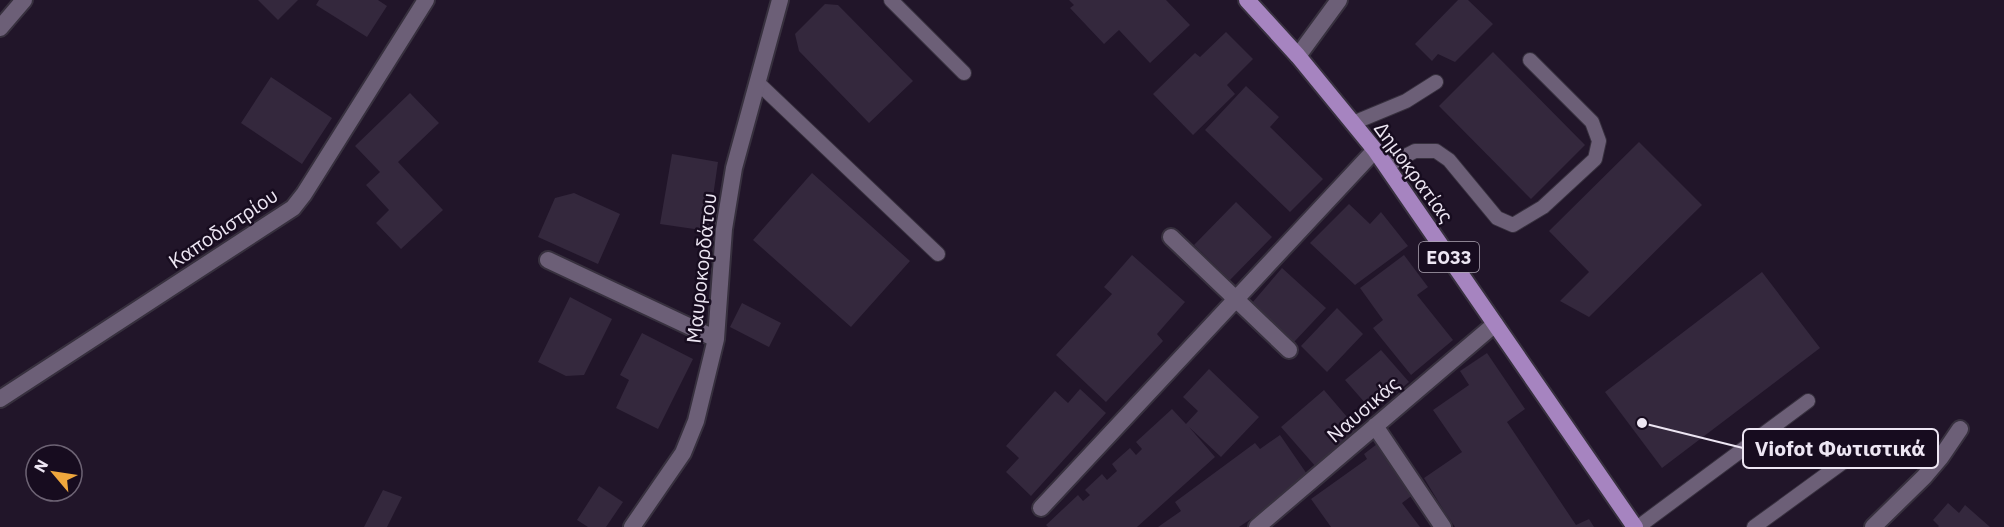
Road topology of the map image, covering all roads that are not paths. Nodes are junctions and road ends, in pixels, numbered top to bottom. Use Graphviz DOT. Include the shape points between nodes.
graph roads {
  1 [pos="24,0"];
  2 [pos="426,0"];
  3 [pos="780,0"];
  4 [pos="891,0"];
  5 [pos="1247,0"];
  6 [pos="1339,0"];
  7 [pos="0,28"];
  8 [pos="1298,56"];
  9 [pos="1530,60"];
  10 [pos="964,73"];
  11 [pos="757,82"];
  12 [pos="1436,82"];
  13 [pos="1353,123"];
  14 [pos="1375,150"];
  15 [pos="1386,166"];
  16 [pos="1171,237"];
  17 [pos="938,254"];
  18 [pos="548,260"];
  19 [pos="1236,299"];
  20 [pos="1495,324"];
  21 [pos="716,339"];
  22 [pos="1289,350"];
  23 [pos="0,399"];
  24 [pos="1808,401"];
  25 [pos="1375,426"];
  26 [pos="1960,429"];
  27 [pos="1857,452"];
  28 [pos="1041,508"];
  29 [pos="632,527"];
  30 [pos="1257,527"];
  31 [pos="1443,527"];
  32 [pos="1636,527"];
  33 [pos="1754,527"];
  34 [pos="1873,527"];
  1 -- 7 [label="street"];
  2 -- 23 [label="street, Καποδιστρίου" via="293,208"];
  3 -- 11 [label="street, Μαυροκορδάτου"];
  4 -- 10 [label="lane"];
  5 -- 8 [label="main road, Δημοκρατίας / ΕΟ33"];
  6 -- 8 [label="street"];
  8 -- 13 [label="main road, Δημοκρατίας / ΕΟ33"];
  9 -- 15 [label="lane" via="1592,122 1599,141 1595,159 1543,207 1513,225 1497,218 1449,160 1436,151 1415,151"];
  11 -- 17 [label="lane"];
  11 -- 21 [label="street, Μαυροκορδάτου" via="728,199"];
  12 -- 13 [label="lane" via="1407,101"];
  13 -- 14 [label="main road, Δημοκρατίας / ΕΟ33"];
  14 -- 15 [label="main road, Δημοκρατίας / ΕΟ33"];
  14 -- 19 [label="street"];
  15 -- 20 [label="main road, Δημοκρατίας / ΕΟ33"];
  16 -- 19 [label="street"];
  18 -- 21 [label="street"];
  19 -- 22 [label="street"];
  19 -- 28 [label="street"];
  20 -- 25 [label="street, Ναυσικάς"];
  20 -- 32 [label="main road, Δημοκρατίας / ΕΟ33"];
  21 -- 29 [label="street, Μαυροκορδάτου" via="690,438"];
  24 -- 32 [label="lane"];
  25 -- 30 [label="street, Ναυσικάς"];
  25 -- 31 [label="street"];
  26 -- 34 [label="street" via="1924,477"];
  27 -- 33 [label="lane"];
}
